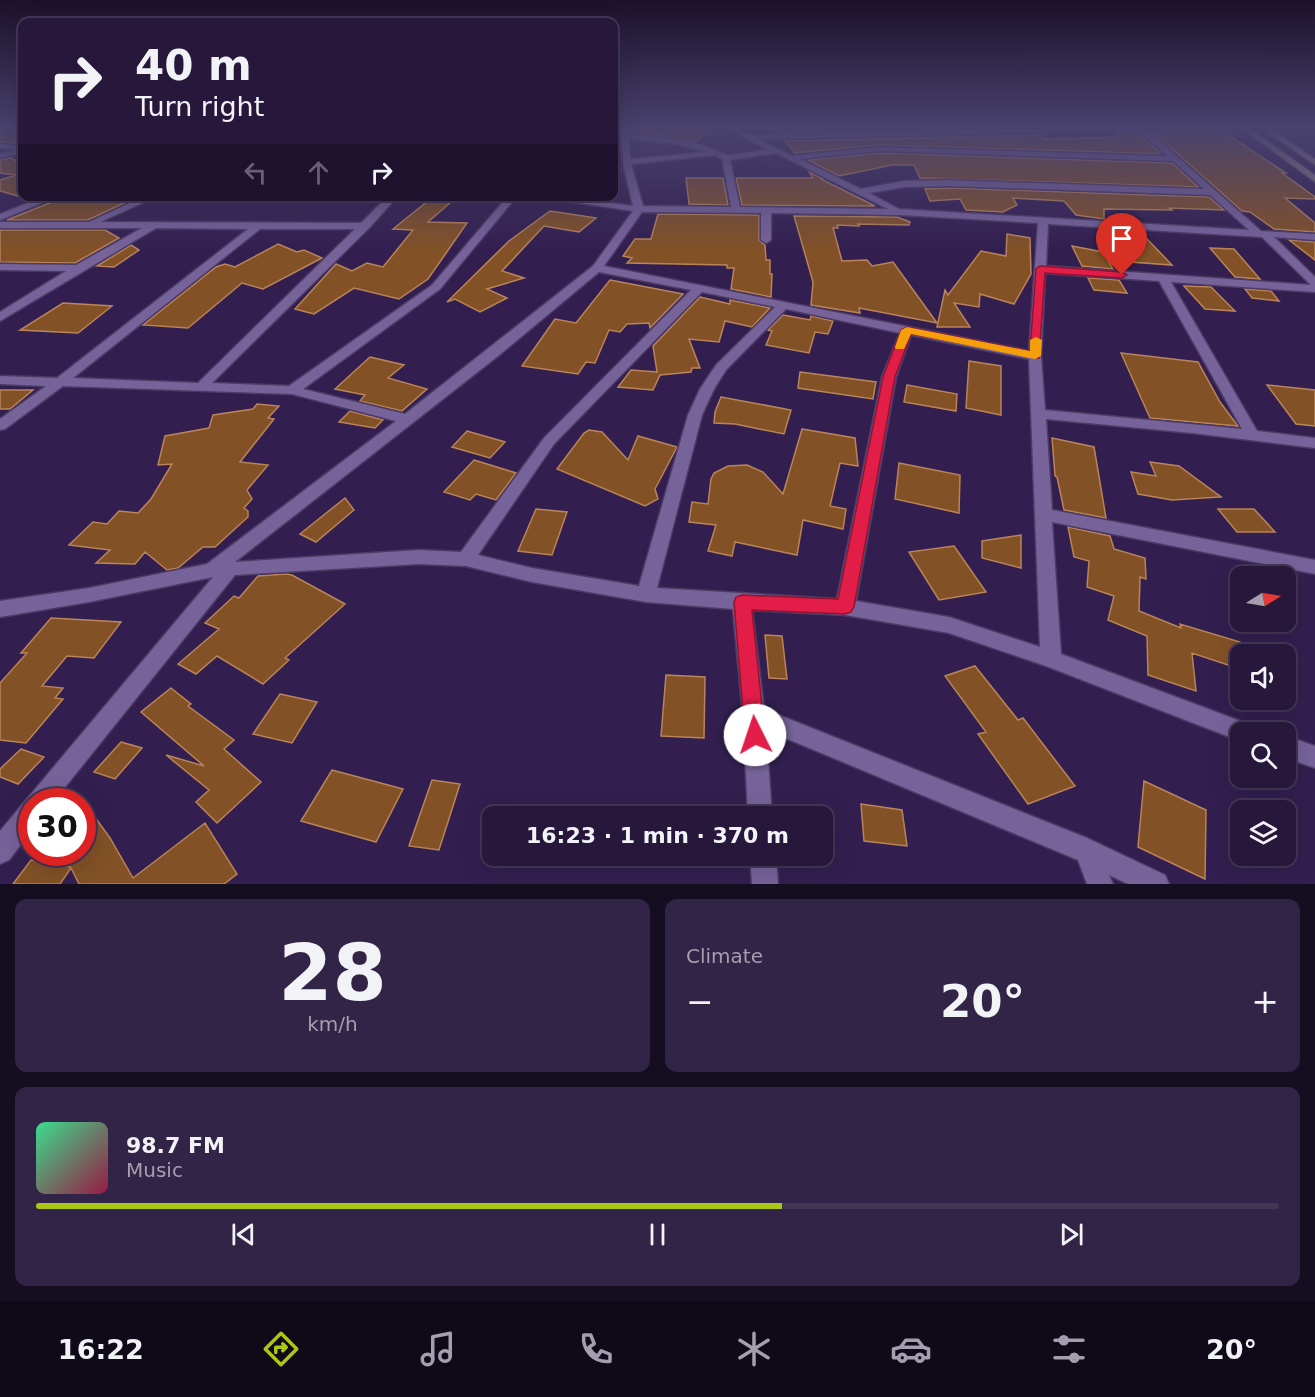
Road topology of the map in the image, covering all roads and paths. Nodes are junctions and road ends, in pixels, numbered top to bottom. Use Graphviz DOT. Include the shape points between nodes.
graph roads {
  1 [pos="626,168"];
  2 [pos="726,168"];
  3 [pos="812,168"];
  4 [pos="1185,168"];
  5 [pos="1300,168"];
  6 [pos="1315,179"];
  7 [pos="859,192"];
  8 [pos="1212,192"];
  9 [pos="42,201"];
  10 [pos="143,201"];
  11 [pos="388,201"];
  12 [pos="509,201"];
  13 [pos="576,201"];
  14 [pos="639,209"];
  15 [pos="736,211"];
  16 [pos="766,211"];
  17 [pos="901,212"];
  18 [pos="0,217"];
  19 [pos="1043,221"];
  20 [pos="0,225"];
  21 [pos="88,225"];
  22 [pos="156,225"];
  23 [pos="257,226"];
  24 [pos="366,226"];
  25 [pos="1262,234"];
  26 [pos="1315,237"];
  27 [pos="766,240"];
  28 [pos="0,267"];
  29 [pos="78,268"];
  30 [pos="597,268"];
  31 [pos="1040,269"];
  32 [pos="1163,278"];
  33 [pos="1315,283"];
  34 [pos="699,289"];
  35 [pos="1315,289"];
  36 [pos="783,306"];
  37 [pos="0,317"];
  38 [pos="907,330"];
  39 [pos="1035,356"];
  40 [pos="0,380"];
  41 [pos="60,382"];
  42 [pos="202,387"];
  43 [pos="292,390"];
  44 [pos="1040,414"];
  45 [pos="407,419"];
  46 [pos="0,426"];
  47 [pos="1252,435"];
  48 [pos="1315,443"];
  49 [pos="1045,515"];
  50 [pos="466,559"];
  51 [pos="1315,567"];
  52 [pos="221,570"];
  53 [pos="646,595"];
  54 [pos="742,602"];
  55 [pos="845,607"];
  56 [pos="0,609"];
  57 [pos="1051,659"];
  58 [pos="754,715"];
  59 [pos="1230,727"];
  60 [pos="1296,750"];
  61 [pos="1315,757"];
  62 [pos="49,788"];
  63 [pos="759,806"];
  64 [pos="18,828"];
  65 [pos="0,851"];
  66 [pos="1087,851"];
  67 [pos="764,866"];
  68 [pos="765,884"];
  69 [pos="1100,884"];
  70 [pos="1156,884"];
  1 -- 14 [label="street"];
  2 -- 15 [label="street"];
  3 -- 7 [label="street"];
  4 -- 8 [label="street"];
  5 -- 6 [label="main road"];
  7 -- 8 [label="street" via="904,184 949,183"];
  7 -- 17 [label="street"];
  8 -- 25 [label="street"];
  9 -- 18 [label="street"];
  10 -- 21 [label="street"];
  11 -- 24 [label="street"];
  12 -- 43 [label="street" via="436,286"];
  13 -- 14 [label="street"];
  14 -- 15 [label="street"];
  14 -- 30 [label="street"];
  15 -- 16 [label="street"];
  16 -- 17 [label="street"];
  16 -- 27 [label="street"];
  17 -- 19 [label="street"];
  19 -- 25 [label="street"];
  19 -- 31 [label="street"];
  20 -- 21 [label="street"];
  21 -- 22 [label="street"];
  22 -- 23 [label="street"];
  22 -- 29 [label="street"];
  23 -- 24 [label="street"];
  23 -- 41 [label="street"];
  24 -- 42 [label="street"];
  25 -- 26 [label="street"];
  25 -- 33 [label="street"];
  28 -- 29 [label="street"];
  29 -- 37 [label="street"];
  30 -- 34 [label="street"];
  30 -- 45 [label="street"];
  31 -- 32 [label="street"];
  31 -- 39 [label="street"];
  32 -- 35 [label="street"];
  32 -- 47 [label="street"];
  34 -- 36 [label="street"];
  34 -- 50 [label="street" via="549,441"];
  36 -- 38 [label="street"];
  36 -- 53 [label="street" via="721,368 707,389 695,415"];
  38 -- 39 [label="street"];
  38 -- 55 [label="street" via="889,377"];
  39 -- 44 [label="street"];
  40 -- 41 [label="street"];
  41 -- 42 [label="street"];
  41 -- 46 [label="street"];
  42 -- 43 [label="street"];
  43 -- 45 [label="street"];
  44 -- 47 [label="street"];
  44 -- 49 [label="street"];
  45 -- 52 [label="street"];
  47 -- 48 [label="street"];
  49 -- 51 [label="street"];
  49 -- 57 [label="street"];
  50 -- 52 [label="street" via="419,557"];
  50 -- 53 [label="street"];
  52 -- 56 [label="street"];
  52 -- 62 [label="street"];
  53 -- 54 [label="street"];
  54 -- 55 [label="street"];
  54 -- 58 [label="street"];
  55 -- 57 [label="street" via="950,625"];
  57 -- 59 [label="street"];
  58 -- 63 [label="street"];
  58 -- 66 [label="street"];
  60 -- 61 [label="street"];
  64 -- 65 [label="street"];
  66 -- 69 [label="street"];
  66 -- 70 [label="street"];
  67 -- 68 [label="street"];
}
